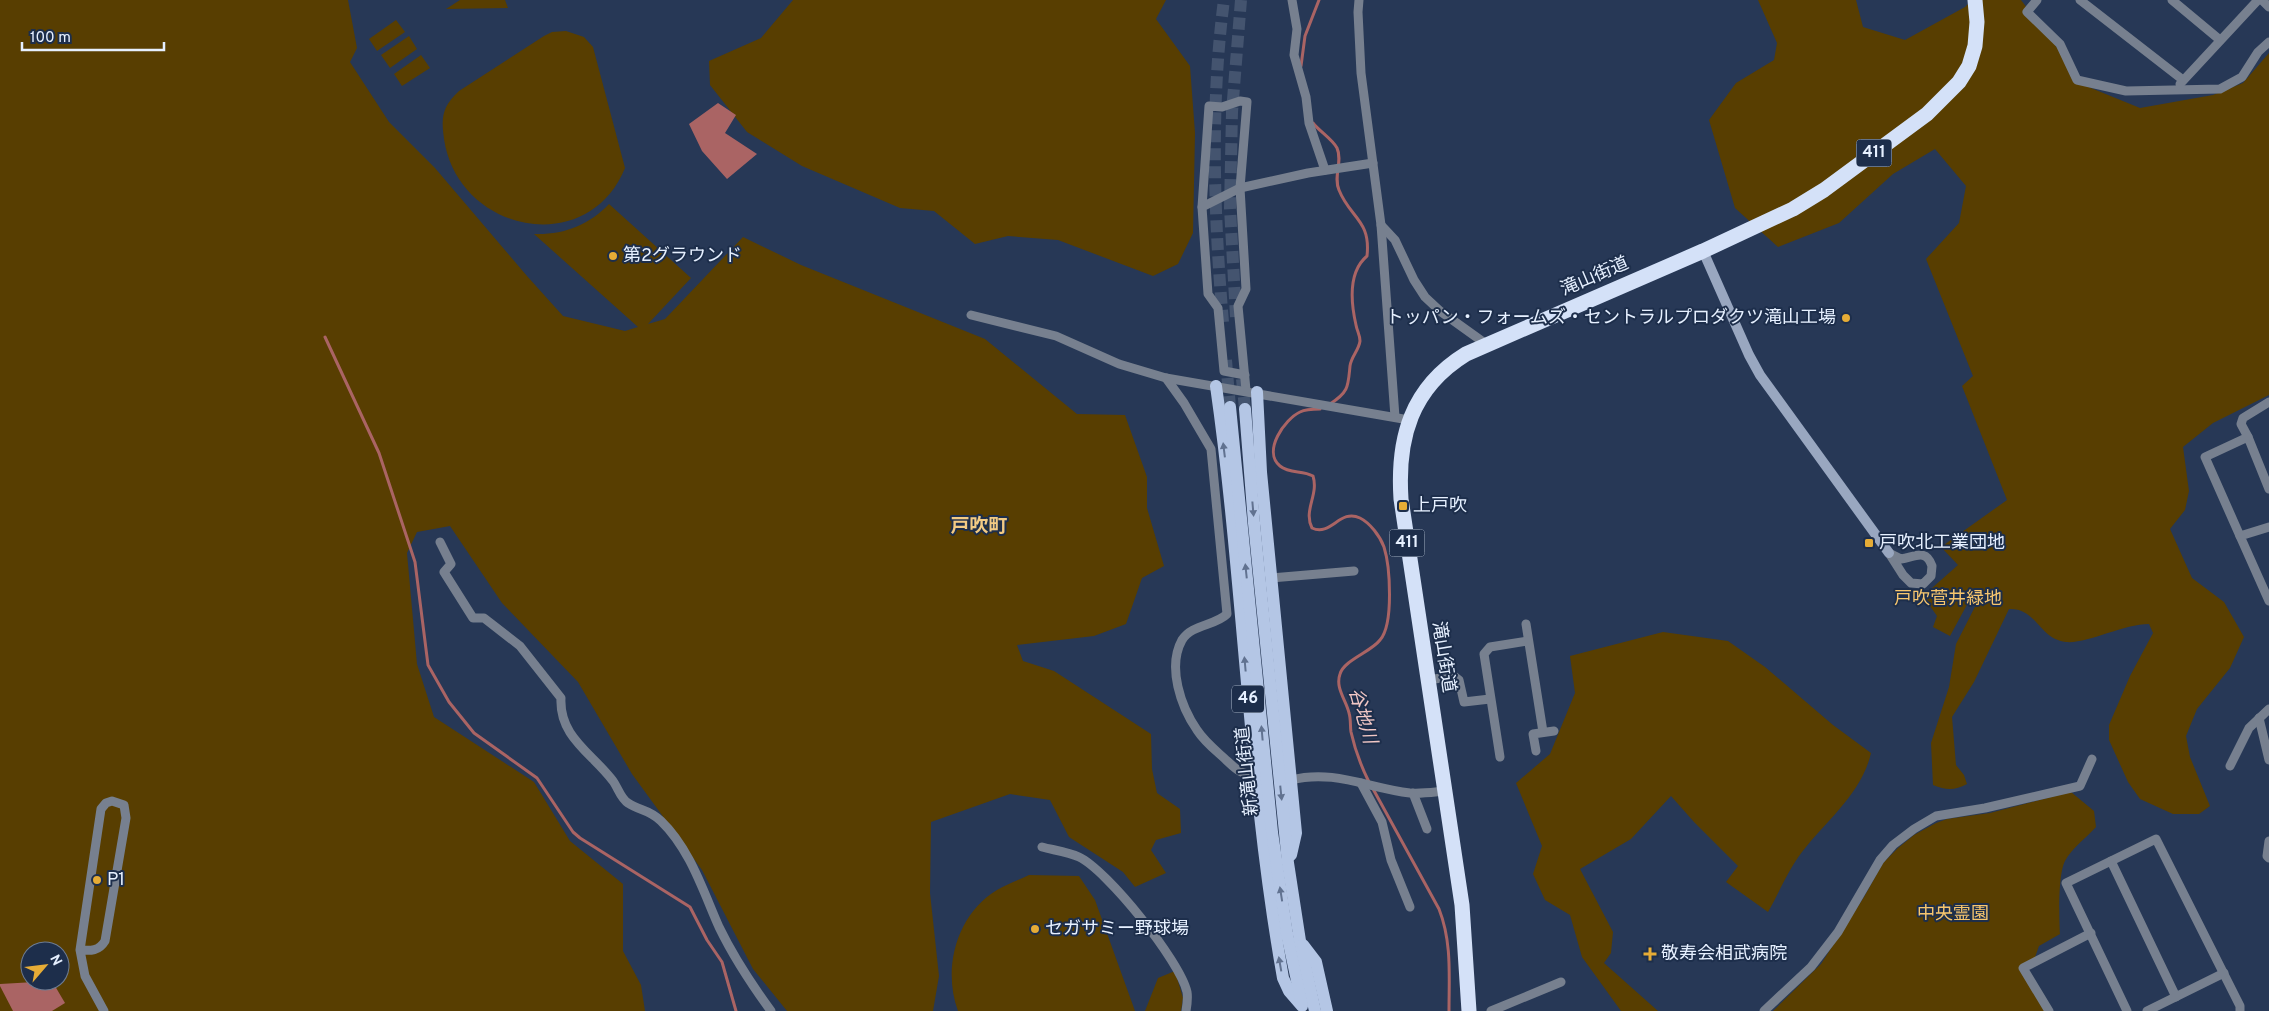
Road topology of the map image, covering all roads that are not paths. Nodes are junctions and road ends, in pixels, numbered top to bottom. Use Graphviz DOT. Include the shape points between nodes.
graph roads {
  1 [pos="1292,0"];
  2 [pos="1359,0"];
  3 [pos="1975,0"];
  4 [pos="2037,0"];
  5 [pos="2080,0"];
  6 [pos="2172,0"];
  7 [pos="2260,0"];
  8 [pos="2269,7"];
  9 [pos="2220,40"];
  10 [pos="2269,42"];
  11 [pos="2183,80"];
  12 [pos="2174,90"];
  13 [pos="1373,163"];
  14 [pos="1325,170"];
  15 [pos="1240,188"];
  16 [pos="1202,207"];
  17 [pos="1381,225"];
  18 [pos="1703,250"];
  19 [pos="971,315"];
  20 [pos="1486,344"];
  21 [pos="1245,375"];
  22 [pos="1166,378"];
  23 [pos="1216,386"];
  24 [pos="1251,392"];
  25 [pos="2269,402"];
  26 [pos="1230,407"];
  27 [pos="1246,408"];
  28 [pos="1402,418"];
  29 [pos="2248,437"];
  30 [pos="2269,489"];
  31 [pos="2269,527"];
  32 [pos="2240,536"];
  33 [pos="440,542"];
  34 [pos="1889,552"];
  35 [pos="1354,571"];
  36 [pos="1271,578"];
  37 [pos="2269,601"];
  38 [pos="1234,613"];
  39 [pos="1526,624"];
  40 [pos="1528,641"];
  41 [pos="1428,680"];
  42 [pos="1490,699"];
  43 [pos="2269,709"];
  44 [pos="2259,718"];
  45 [pos="1554,730"];
  46 [pos="1544,732"];
  47 [pos="1536,751"];
  48 [pos="1500,757"];
  49 [pos="2092,759"];
  50 [pos="2269,760"];
  51 [pos="2230,766"];
  52 [pos="1255,775"];
  53 [pos="1291,780"];
  54 [pos="1363,783"];
  55 [pos="1445,792"];
  56 [pos="1412,793"];
  57 [pos="1427,829"];
  58 [pos="2269,841"];
  59 [pos="1042,847"];
  60 [pos="2269,858"];
  61 [pos="2111,861"];
  62 [pos="1288,863"];
  63 [pos="1410,906"];
  64 [pos="2090,933"];
  65 [pos="1300,941"];
  66 [pos="80,950"];
  67 [pos="2224,973"];
  68 [pos="1561,982"];
  69 [pos="2176,997"];
  70 [pos="1303,1008"];
  71 [pos="104,1011"];
  72 [pos="771,1011"];
  73 [pos="1186,1011"];
  74 [pos="1315,1011"];
  75 [pos="1327,1011"];
  76 [pos="1469,1011"];
  77 [pos="1491,1011"];
  78 [pos="1764,1011"];
  79 [pos="2049,1011"];
  80 [pos="2127,1011"];
  81 [pos="2147,1011"];
  82 [pos="2240,1011"];
  1 -- 14 [label="street" via="1297,29 1294,55 1306,97 1309,123"];
  2 -- 13 [label="street" via="1362,73"];
  3 -- 18 [label="highway, 滝山街道 / 411" via="1978,22 1972,57 1959,82 1937,106 1824,190 1793,209"];
  4 -- 12 [label="street" via="2027,12 2060,44 2077,80 2114,90"];
  5 -- 11 [label="street"];
  6 -- 9 [label="street"];
  7 -- 8 [label="street"];
  7 -- 9 [label="street"];
  9 -- 11 [label="street"];
  10 -- 12 [label="street" via="2258,52 2242,77 2220,89"];
  11 -- 12 [label="street"];
  13 -- 14 [label="street"];
  13 -- 17 [label="street"];
  14 -- 15 [label="street"];
  15 -- 16 [label="street"];
  15 -- 16 [label="street" via="1247,102 1209,106"];
  15 -- 21 [label="street" via="1246,289 1238,306"];
  16 -- 21 [label="street" via="1208,294 1218,308 1224,371"];
  17 -- 20 [label="street" via="1395,240 1424,297"];
  17 -- 28 [label="street"];
  18 -- 20 [label="highway, 滝山街道 / 411"];
  18 -- 34 [label="street" via="1760,375"];
  19 -- 22 [label="street" via="1056,336 1119,364"];
  20 -- 28 [label="highway, 滝山街道 / 411" via="1442,372"];
  21 -- 24 [label="street"];
  22 -- 23 [label="street"];
  22 -- 38 [label="street" via="1211,449"];
  23 -- 24 [label="street"];
  38 -- 23 [label="main road, 46, one-way" via="1228,484"];
  24 -- 28 [label="street"];
  24 -- 36 [label="main road, 46"];
  25 -- 29 [label="street" via="2243,418 2241,424"];
  70 -- 26 [label="main road, 新滝山街道 / 46, one-way" via="1287,934 1272,832"];
  27 -- 62 [label="main road, 新滝山街道 / 46, one-way" via="1254,522"];
  28 -- 41 [label="highway, 滝山街道 / 411" via="1400,492"];
  29 -- 30 [label="street"];
  29 -- 32 [label="street" via="2205,457"];
  31 -- 32 [label="street"];
  32 -- 37 [label="street"];
  33 -- 72 [label="street" via="451,564 444,572 473,618 484,618 520,646 561,698 560,711 570,734 614,782 627,803 648,810 673,834 711,905 719,927"];
  34 -- 34 [label="street" via="1901,559 1919,553 1924,555 1932,566 1931,576 1923,584 1910,583"];
  35 -- 36 [label="street"];
  36 -- 53 [label="main road, 46"];
  52 -- 38 [label="main road, 46, one-way"];
  38 -- 52 [label="street" via="1183,638 1178,652 1177,685 1192,723 1201,736 1243,774"];
  39 -- 40 [label="street"];
  40 -- 42 [label="street" via="1490,647 1485,651"];
  40 -- 46 [label="street"];
  41 -- 42 [label="street" via="1454,676 1459,680 1464,702"];
  41 -- 55 [label="highway, 滝山街道 / 411"];
  42 -- 48 [label="street"];
  43 -- 44 [label="street"];
  44 -- 50 [label="street"];
  44 -- 51 [label="street" via="2249,728"];
  45 -- 46 [label="street"];
  46 -- 47 [label="street" via="1534,734"];
  49 -- 78 [label="street" via="2080,786 1936,816 1893,845 1880,860 1838,932 1811,967"];
  70 -- 52 [label="main road, 46, one-way" via="1283,978 1263,855"];
  53 -- 54 [label="street" via="1327,776"];
  53 -- 62 [label="main road, 46" via="1296,833"];
  54 -- 56 [label="street"];
  54 -- 63 [label="street" via="1382,822 1391,860"];
  55 -- 56 [label="street"];
  55 -- 76 [label="highway, 滝山街道 / 411" via="1462,905"];
  56 -- 57 [label="street"];
  58 -- 60 [label="street"];
  59 -- 73 [label="street" via="1079,857 1122,895 1178,970 1188,993"];
  61 -- 64 [label="street" via="2066,883"];
  61 -- 67 [label="street" via="2156,838"];
  61 -- 69 [label="street"];
  62 -- 65 [label="main road, 新滝山街道 / 46"];
  64 -- 79 [label="street" via="2023,968"];
  64 -- 80 [label="street"];
  65 -- 74 [label="main road, 新滝山街道 / 46"];
  65 -- 75 [label="main road, 46" via="1316,962"];
  66 -- 66 [label="street" via="101,948 105,941 126,818 124,805 118,802 106,804 102,809"];
  66 -- 71 [label="street" via="85,976"];
  67 -- 69 [label="street"];
  67 -- 82 [label="street"];
  68 -- 77 [label="street"];
  69 -- 81 [label="street"];
}
